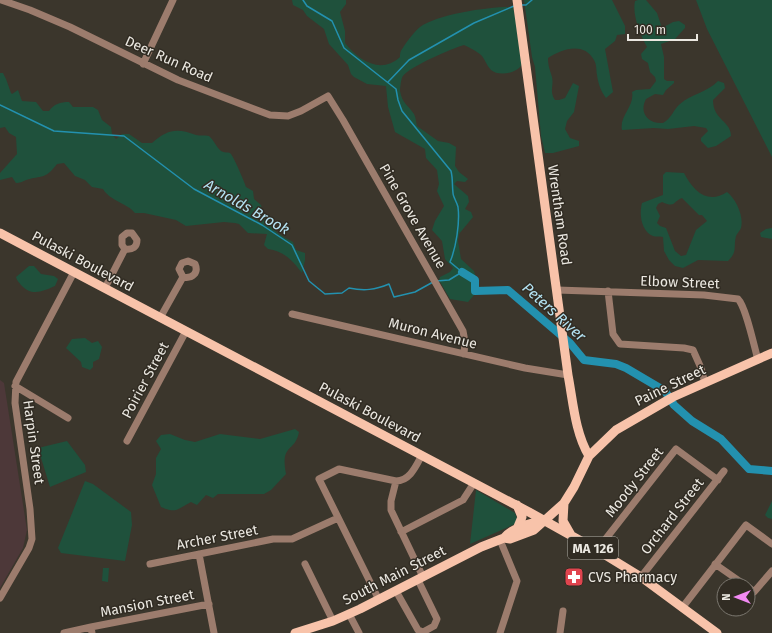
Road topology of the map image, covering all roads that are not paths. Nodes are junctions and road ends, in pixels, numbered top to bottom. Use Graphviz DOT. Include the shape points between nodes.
graph roads {
  1 [pos="1,0"];
  2 [pos="173,0"];
  3 [pos="517,4"];
  4 [pos="143,64"];
  5 [pos="328,96"];
  6 [pos="0,233"];
  7 [pos="126,249"];
  8 [pos="74,272"];
  9 [pos="183,277"];
  10 [pos="104,288"];
  11 [pos="557,290"];
  12 [pos="608,291"];
  13 [pos="292,314"];
  14 [pos="160,318"];
  15 [pos="186,331"];
  16 [pos="772,353"];
  17 [pos="464,354"];
  18 [pos="758,360"];
  19 [pos="568,375"];
  20 [pos="705,383"];
  21 [pos="16,386"];
  22 [pos="68,418"];
  23 [pos="128,441"];
  24 [pos="592,453"];
  25 [pos="422,455"];
  26 [pos="724,471"];
  27 [pos="718,480"];
  28 [pos="396,481"];
  29 [pos="474,483"];
  30 [pos="564,503"];
  31 [pos="517,505"];
  32 [pos="338,518"];
  33 [pos="545,521"];
  34 [pos="517,529"];
  35 [pos="401,532"];
  36 [pos="572,536"];
  37 [pos="502,539"];
  38 [pos="772,544"];
  39 [pos="597,550"];
  40 [pos="199,554"];
  41 [pos="150,564"];
  42 [pos="305,564"];
  43 [pos="715,564"];
  44 [pos="772,570"];
  45 [pos="641,577"];
  46 [pos="734,577"];
  47 [pos="420,578"];
  48 [pos="756,590"];
  49 [pos="396,591"];
  50 [pos="0,598"];
  51 [pos="379,600"];
  52 [pos="209,604"];
  53 [pos="682,608"];
  54 [pos="563,611"];
  55 [pos="349,614"];
  56 [pos="333,621"];
  57 [pos="91,630"];
  58 [pos="712,632"];
  59 [pos="64,633"];
  60 [pos="214,633"];
  61 [pos="295,633"];
  62 [pos="359,633"];
  63 [pos="500,633"];
  64 [pos="560,633"];
  1 -- 4 [label="street, Deer Run Road" via="70,27"];
  2 -- 4 [label="street"];
  3 -- 11 [label="main road, Wrentham Road"];
  4 -- 5 [label="street, Deer Run Road" via="178,80 279,117 301,111"];
  5 -- 17 [label="street, Pine Grove Avenue" via="463,331"];
  6 -- 8 [label="main road, Pulaski Boulevard"];
  7 -- 10 [label="street"];
  8 -- 10 [label="main road, Pulaski Boulevard"];
  8 -- 21 [label="street, Harpin Street"];
  9 -- 14 [label="street"];
  10 -- 14 [label="main road, Pulaski Boulevard"];
  11 -- 12 [label="street, Elbow Street"];
  11 -- 19 [label="main road, Wrentham Road"];
  12 -- 18 [label="street, Elbow Street" via="738,299 742,303"];
  12 -- 20 [label="street" via="613,334 620,344 689,349 695,353"];
  13 -- 17 [label="street, Muron Avenue"];
  14 -- 15 [label="main road, Pulaski Boulevard"];
  15 -- 23 [label="street, Poirier Street"];
  15 -- 25 [label="main road, Pulaski Boulevard"];
  16 -- 18 [label="main road, Paine Street"];
  17 -- 19 [label="street, Muron Avenue"];
  18 -- 20 [label="main road, Paine Street"];
  19 -- 24 [label="main road, Wrentham Road" via="580,433 584,446"];
  20 -- 24 [label="main road, Paine Street" via="670,399 616,430"];
  21 -- 22 [label="street"];
  21 -- 50 [label="street, Harpin Street" via="15,403 32,539"];
  24 -- 30 [label="main road"];
  25 -- 28 [label="street" via="410,475"];
  25 -- 29 [label="main road, Pulaski Boulevard"];
  26 -- 27 [label="street, Orchard Street"];
  27 -- 39 [label="street, Moody Street" via="676,449"];
  27 -- 45 [label="street, Orchard Street"];
  28 -- 32 [label="street" via="339,469 319,479"];
  28 -- 35 [label="street" via="390,506"];
  29 -- 31 [label="main road, Pulaski Boulevard"];
  29 -- 35 [label="street" via="463,500"];
  30 -- 33 [label="main road"];
  30 -- 36 [label="main road" via="563,521"];
  31 -- 33 [label="main road, Pulaski Boulevard"];
  31 -- 34 [label="main road" via="522,517"];
  32 -- 40 [label="street, Archer Street" via="289,540 277,538"];
  32 -- 51 [label="street"];
  33 -- 34 [label="main road, South Main Street"];
  33 -- 36 [label="main road, Pulaski Boulevard / MA 126"];
  33 -- 37 [label="main road, South Main Street" via="531,531 510,539"];
  34 -- 37 [label="main road, South Main Street"];
  35 -- 47 [label="street"];
  36 -- 39 [label="main road, Pulaski Boulevard / MA 126"];
  37 -- 47 [label="main road, South Main Street"];
  37 -- 63 [label="street" via="517,581"];
  38 -- 43 [label="street" via="746,525"];
  39 -- 45 [label="main road, Pulaski Boulevard / MA 126"];
  40 -- 41 [label="street, Archer Street"];
  40 -- 52 [label="street"];
  42 -- 56 [label="street"];
  43 -- 46 [label="street"];
  43 -- 53 [label="street"];
  44 -- 48 [label="street"];
  45 -- 53 [label="main road, Pulaski Boulevard / MA 126"];
  47 -- 49 [label="main road, South Main Street"];
  47 -- 49 [label="street" via="437,619 434,626 423,632 418,630"];
  49 -- 51 [label="main road, South Main Street"];
  51 -- 55 [label="main road, South Main Street"];
  52 -- 57 [label="street, Mansion Street"];
  52 -- 60 [label="street"];
  53 -- 58 [label="main road, Pulaski Boulevard / MA 126"];
  54 -- 64 [label="street"];
  55 -- 56 [label="main road, South Main Street"];
  55 -- 62 [label="street"];
  56 -- 61 [label="main road, South Main Street"];
  57 -- 59 [label="street"];
}
